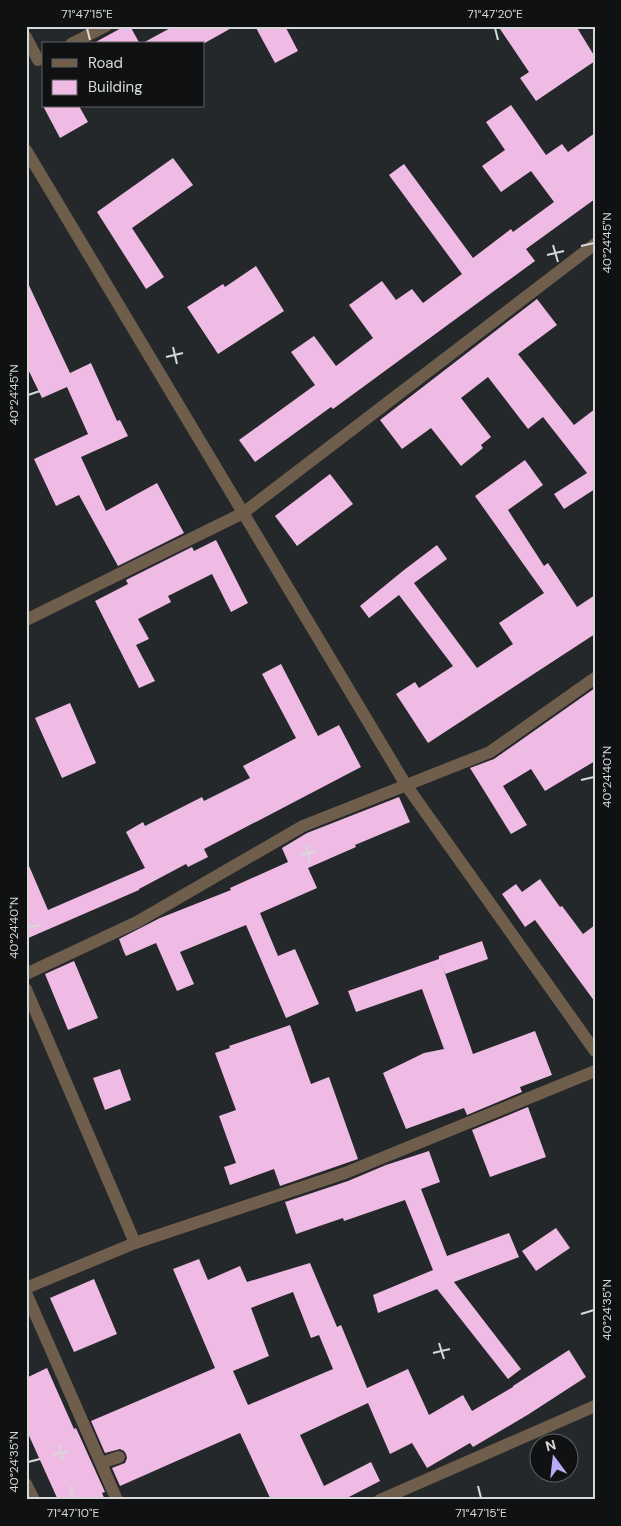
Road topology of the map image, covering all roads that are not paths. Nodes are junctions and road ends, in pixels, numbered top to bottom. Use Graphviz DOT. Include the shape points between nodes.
graph roads {
  1 [pos="106,26"];
  2 [pos="26,37"];
  3 [pos="75,42"];
  4 [pos="41,59"];
  5 [pos="26,66"];
  6 [pos="26,150"];
  7 [pos="595,244"];
  8 [pos="243,513"];
  9 [pos="26,620"];
  10 [pos="595,678"];
  11 [pos="406,785"];
  12 [pos="26,974"];
  13 [pos="26,988"];
  14 [pos="595,1050"];
  15 [pos="595,1072"];
  16 [pos="135,1243"];
  17 [pos="26,1288"];
  18 [pos="26,1293"];
  19 [pos="595,1406"];
  20 [pos="118,1457"];
  21 [pos="101,1463"];
  22 [pos="26,1484"];
  23 [pos="34,1500"];
  24 [pos="117,1500"];
  25 [pos="380,1500"];
  1 -- 3 [label="street"];
  2 -- 4 [label="street"];
  4 -- 5 [label="street"];
  6 -- 8 [label="street"];
  7 -- 8 [label="street"];
  8 -- 9 [label="street"];
  8 -- 11 [label="street"];
  10 -- 11 [label="street" via="490,752"];
  11 -- 12 [label="street" via="303,826 137,922"];
  11 -- 14 [label="street"];
  13 -- 16 [label="street"];
  15 -- 16 [label="street" via="344,1173"];
  16 -- 17 [label="street"];
  18 -- 21 [label="street"];
  19 -- 25 [label="street"];
  20 -- 21 [label="street"];
  21 -- 24 [label="street"];
  22 -- 23 [label="street"];
}
